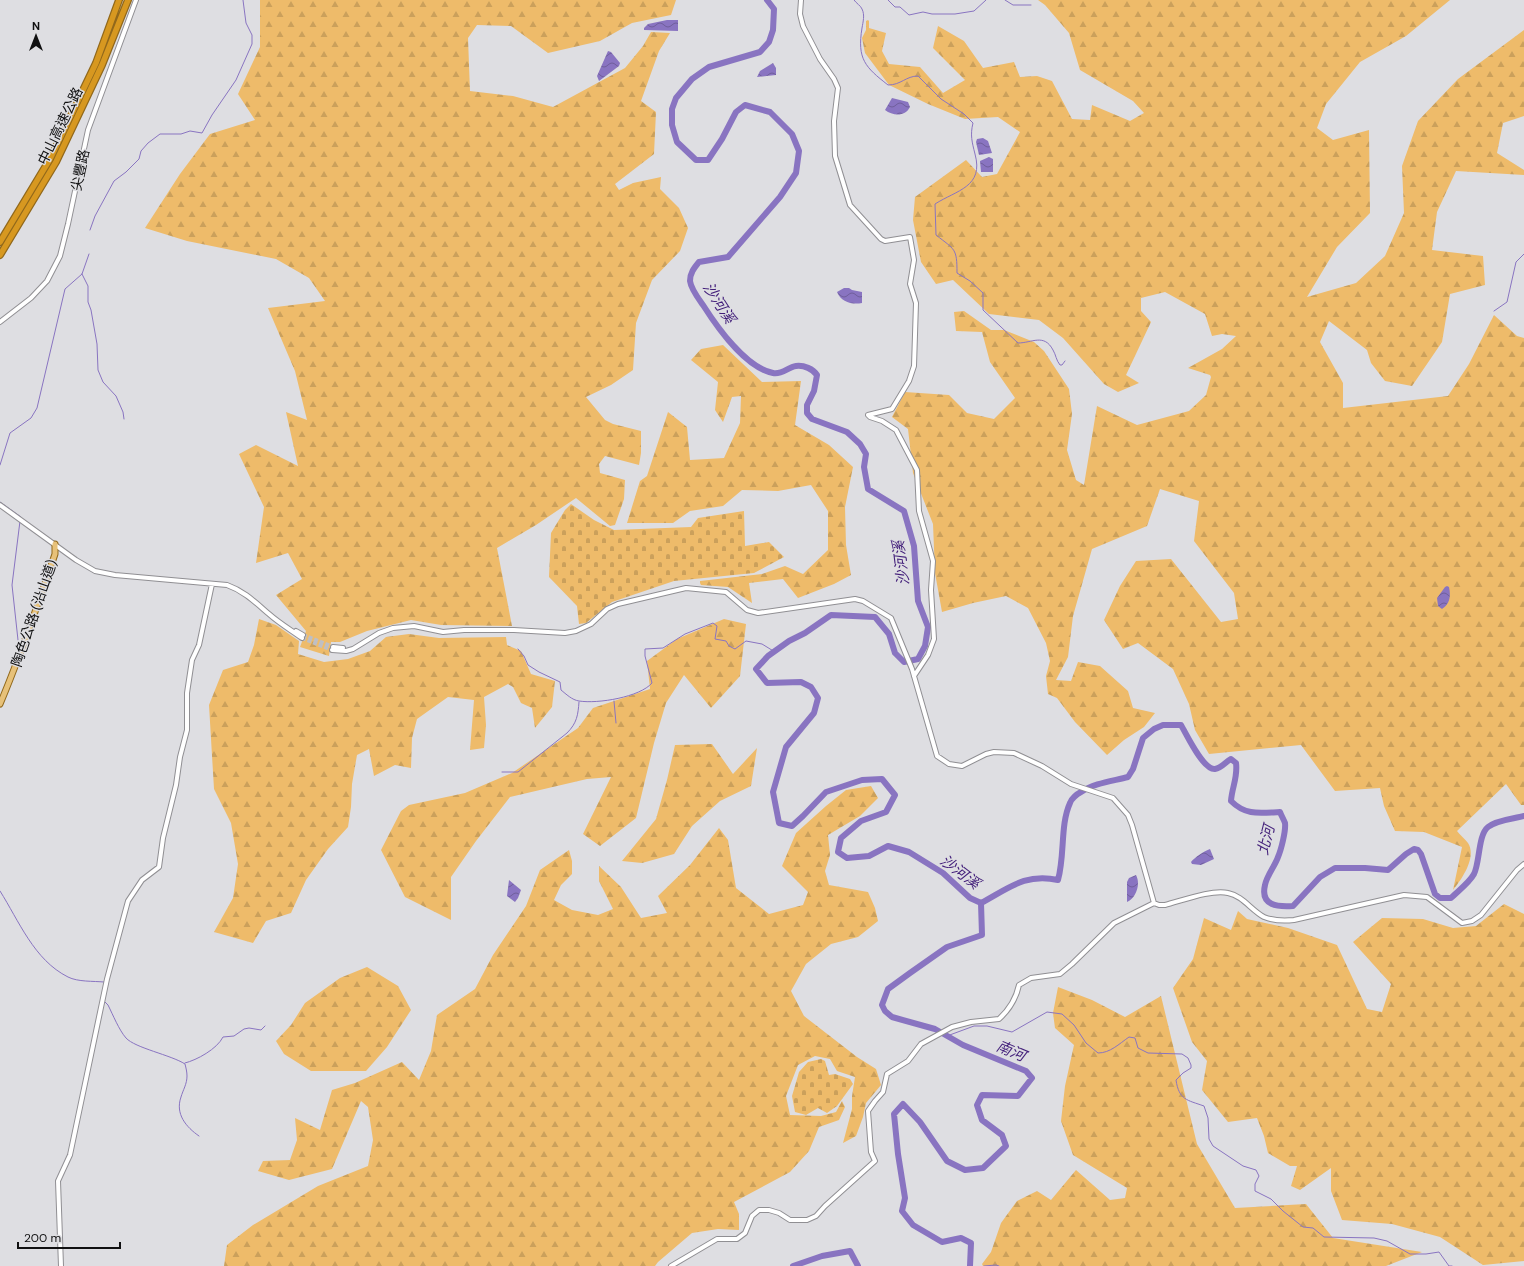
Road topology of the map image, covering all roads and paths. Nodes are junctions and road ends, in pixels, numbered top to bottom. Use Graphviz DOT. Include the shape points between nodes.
graph roads {
  1 [pos="119,0"];
  2 [pos="128,0"];
  3 [pos="136,0"];
  4 [pos="802,0"];
  5 [pos="0,242"];
  6 [pos="0,255"];
  7 [pos="0,322"];
  8 [pos="0,505"];
  9 [pos="55,544"];
  10 [pos="212,584"];
  11 [pos="303,636"];
  12 [pos="332,649"];
  13 [pos="914,676"];
  14 [pos="0,704"];
  15 [pos="1524,864"];
  16 [pos="1154,903"];
  17 [pos="61,1266"];
  18 [pos="671,1266"];
  1 -- 5 [label="highway, 中山高速公路" via="96,63 50,159"];
  2 -- 6 [label="highway, 中山高速公路" via="102,65 59,156"];
  3 -- 7 [label="street, 尖豐路" via="88,130 60,256 48,281"];
  4 -- 13 [label="street" via="800,14 803,26 838,88 834,121 835,156 850,205 881,239 885,241 910,237 914,260 910,284 916,303 914,366 909,382 892,409 868,415 896,430 917,470 919,511 933,561 931,590 934,639 928,655"];
  8 -- 9 [label="street"];
  9 -- 10 [label="street" via="95,571"];
  9 -- 14 [label="main road, 陶色公路 (沿山道)" via="26,640"];
  10 -- 11 [label="street" via="237,588 270,615"];
  10 -- 17 [label="street" via="199,645 192,660 187,693 187,730 159,867 142,880 128,901 109,972 70,1155 58,1181"];
  12 -- 13 [label="street" via="353,649 379,633 393,628 414,626 443,632 514,630 565,633 591,624 607,609 618,604 686,588 726,592 747,610 758,613 855,599 863,601 891,618"];
  13 -- 16 [label="street" via="937,756 949,764 962,766 986,754 1014,752 1071,784 1112,798 1128,815"];
  15 -- 16 [label="street" via="1481,915 1472,921 1462,923 1427,897 1404,895 1294,920 1279,921 1264,916 1229,893 1216,892 1165,905"];
  16 -- 18 [label="street" via="1114,924 1060,974 1031,978 1019,985 1013,1002 999,1019 952,1027 922,1044 908,1061 887,1074 883,1092 868,1111 870,1152 875,1161 816,1216 806,1220 790,1220 779,1213 759,1210 752,1216 745,1233 737,1239 717,1239"];
}
